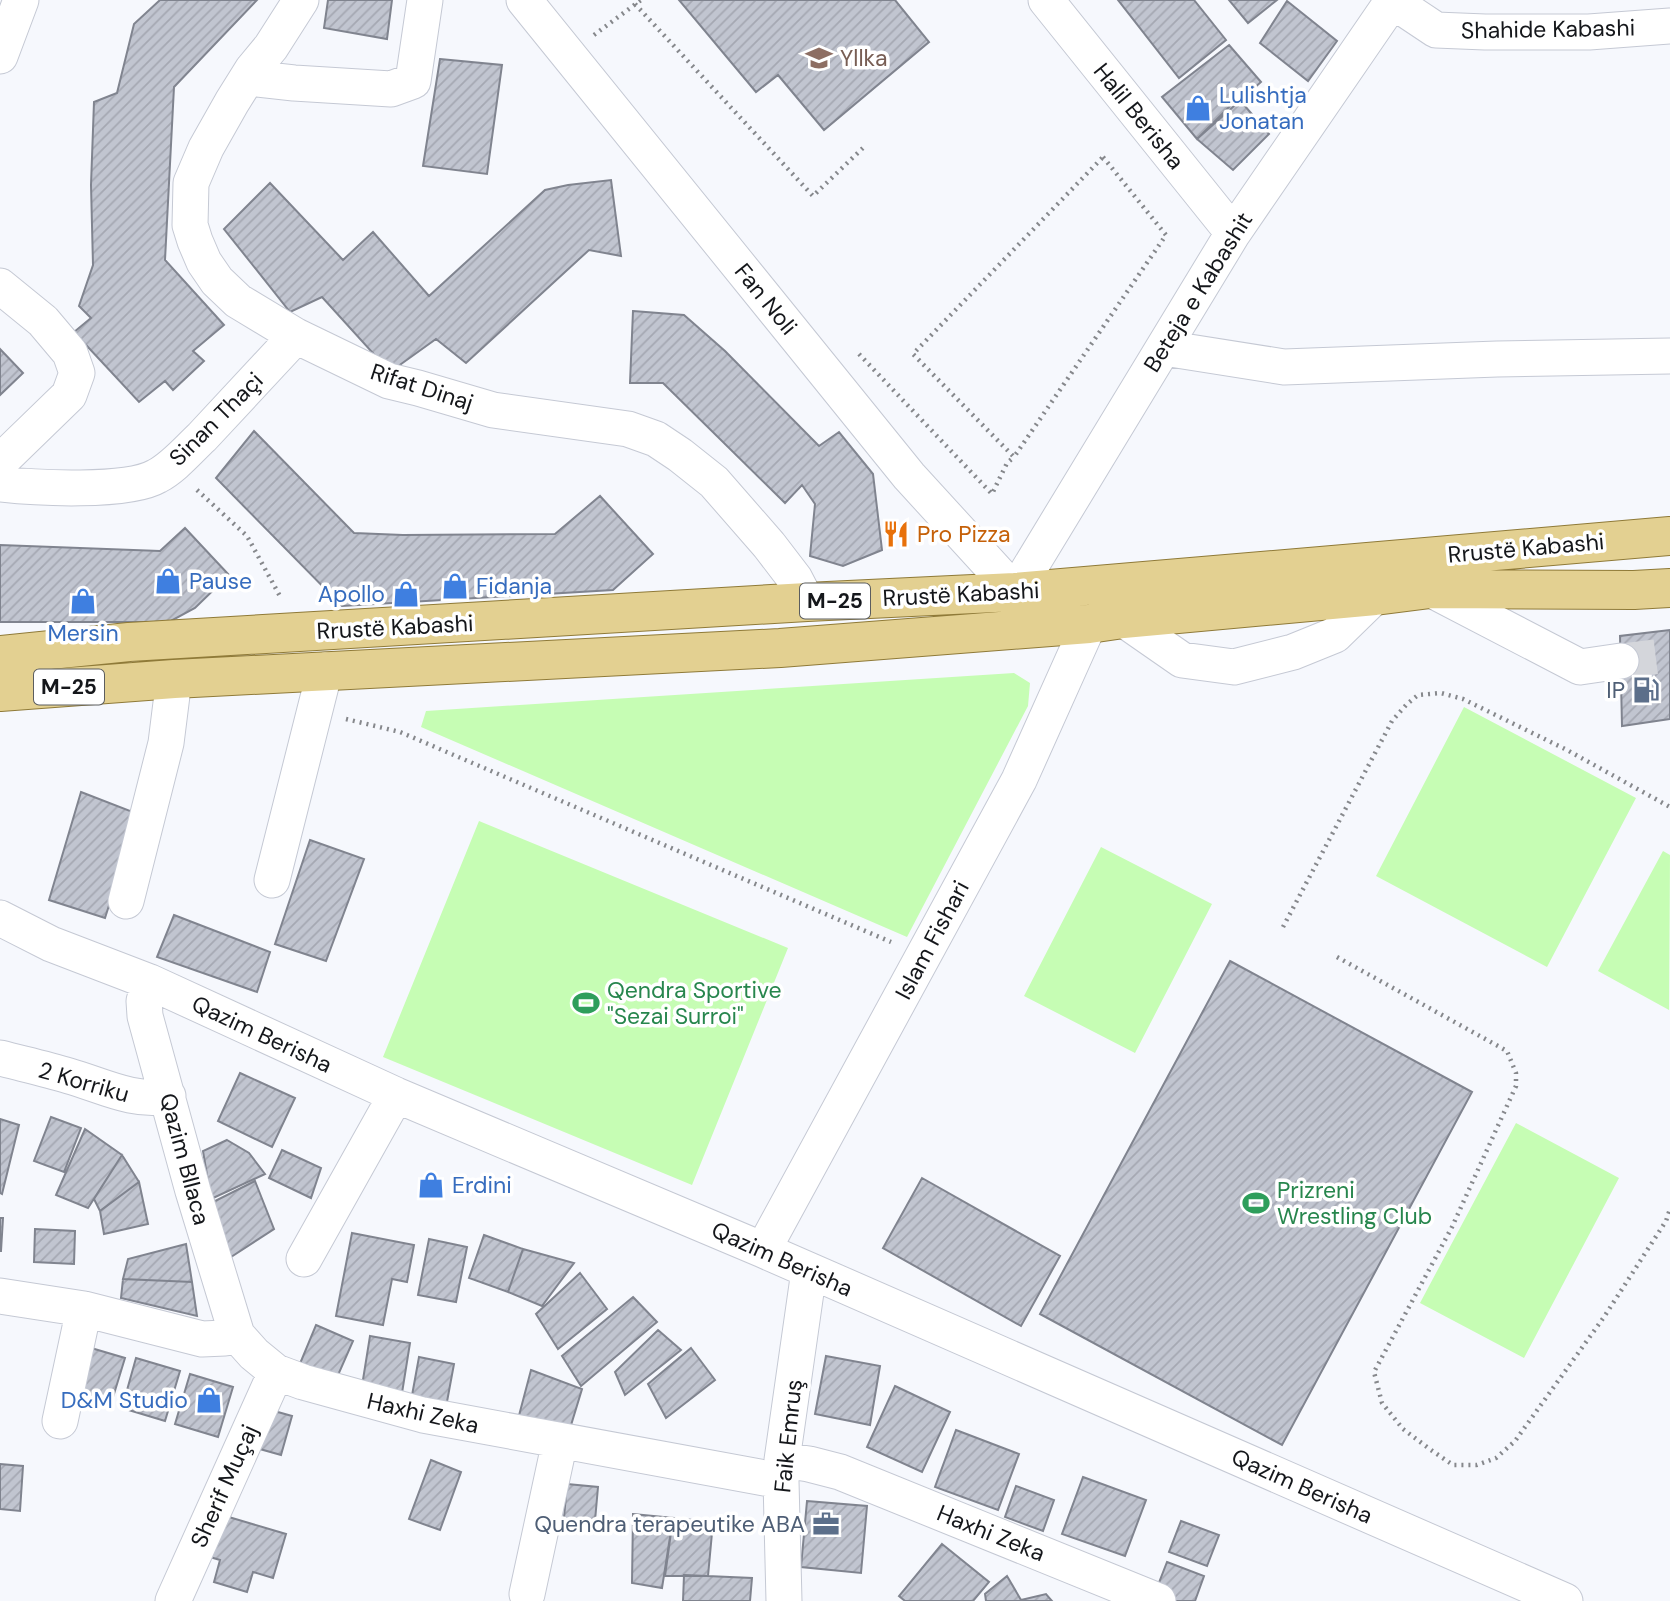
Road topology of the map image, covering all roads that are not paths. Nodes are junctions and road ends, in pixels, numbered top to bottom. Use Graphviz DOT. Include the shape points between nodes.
graph roads {
  1 [pos="22,0"];
  2 [pos="301,0"];
  3 [pos="425,0"];
  4 [pos="524,0"];
  5 [pos="1045,0"];
  6 [pos="1392,1"];
  7 [pos="1670,26"];
  8 [pos="3,41"];
  9 [pos="252,70"];
  10 [pos="1233,233"];
  11 [pos="0,286"];
  12 [pos="296,336"];
  13 [pos="1164,348"];
  14 [pos="1670,356"];
  15 [pos="0,462"];
  16 [pos="0,484"];
  17 [pos="1670,536"];
  18 [pos="1670,587"];
  19 [pos="1430,589"];
  20 [pos="1015,592"];
  21 [pos="1376,596"];
  22 [pos="807,602"];
  23 [pos="1106,622"];
  24 [pos="1020,630"];
  25 [pos="0,655"];
  26 [pos="1620,662"];
  27 [pos="325,670"];
  28 [pos="156,680"];
  29 [pos="0,692"];
  30 [pos="272,880"];
  31 [pos="126,901"];
  32 [pos="0,918"];
  33 [pos="149,982"];
  34 [pos="0,1058"];
  35 [pos="396,1095"];
  36 [pos="168,1096"];
  37 [pos="763,1250"];
  38 [pos="304,1259"];
  39 [pos="809,1271"];
  40 [pos="0,1296"];
  41 [pos="84,1309"];
  42 [pos="237,1335"];
  43 [pos="276,1372"];
  44 [pos="60,1421"];
  45 [pos="560,1441"];
  46 [pos="781,1471"];
  47 [pos="527,1594"];
  48 [pos="173,1601"];
  49 [pos="784,1601"];
  50 [pos="1158,1601"];
  51 [pos="1564,1601"];
  1 -- 8 [label="street"];
  2 -- 9 [label="street, Rifat Dinaj"];
  3 -- 9 [label="street" via="413,80 391,89 258,79"];
  4 -- 20 [label="street, Fan Noli" via="909,476"];
  5 -- 10 [label="street, Halil Berisha"];
  6 -- 7 [label="street, Shahide Kabashi" via="1436,30 1589,32"];
  6 -- 10 [label="street, Beteja e Kabashit"];
  9 -- 12 [label="street, Rifat Dinaj" via="191,183 190,225 217,281 238,301"];
  10 -- 13 [label="street, Beteja e Kabashit"];
  11 -- 15 [label="street" via="43,321 70,353 77,373 69,395"];
  12 -- 16 [label="street, Sinan Thaçi" via="202,437 156,477 101,486"];
  12 -- 22 [label="street, Rifat Dinaj" via="389,381 493,410 628,429 656,439 715,482 769,545"];
  13 -- 14 [label="street" via="1284,366"];
  13 -- 20 [label="street, Beteja e Kabashit"];
  17 -- 20 [label="main road, Rrustë Kabashi / M-25"];
  18 -- 19 [label="main road, Rrustë Kabashi / M-25"];
  19 -- 21 [label="main road, Rrustë Kabashi / M-25"];
  19 -- 26 [label="street" via="1580,667"];
  20 -- 22 [label="main road, Rrustë Kabashi / M-25"];
  20 -- 24 [label="street"];
  21 -- 23 [label="main road, Rrustë Kabashi / M-25"];
  21 -- 23 [label="street" via="1335,635 1293,652 1234,667 1182,660"];
  22 -- 25 [label="main road, Rrustë Kabashi / M-25" via="129,642"];
  23 -- 24 [label="main road, Rrustë Kabashi / M-25"];
  23 -- 37 [label="street, Islam Fishari"];
  24 -- 27 [label="main road, Rrustë Kabashi / M-25" via="780,648"];
  27 -- 28 [label="main road, Rrustë Kabashi / M-25"];
  27 -- 30 [label="street"];
  28 -- 29 [label="main road, M-25"];
  28 -- 31 [label="street" via="166,743"];
  32 -- 33 [label="street, Qazim Berisha" via="51,944"];
  33 -- 35 [label="street, Qazim Berisha"];
  33 -- 36 [label="street, Qazim Bllaca" via="145,1016"];
  34 -- 36 [label="street, 2 Korriku" via="141,1098"];
  35 -- 37 [label="street, Qazim Berisha"];
  35 -- 38 [label="street"];
  36 -- 42 [label="street, Qazim Bllaca"];
  37 -- 39 [label="street, Qazim Berisha"];
  39 -- 46 [label="street, Faik Emruş"];
  39 -- 51 [label="street, Qazim Berisha"];
  40 -- 41 [label="street"];
  41 -- 42 [label="street" via="202,1339"];
  41 -- 44 [label="street"];
  42 -- 43 [label="street, Haxhi Zeka"];
  43 -- 45 [label="street, Haxhi Zeka" via="423,1415"];
  43 -- 48 [label="street, Sherif Muçaj"];
  45 -- 46 [label="street, Haxhi Zeka"];
  45 -- 47 [label="street"];
  46 -- 49 [label="street, Faik Emruş"];
  46 -- 50 [label="street, Haxhi Zeka" via="809,1464 859,1478"];
}
